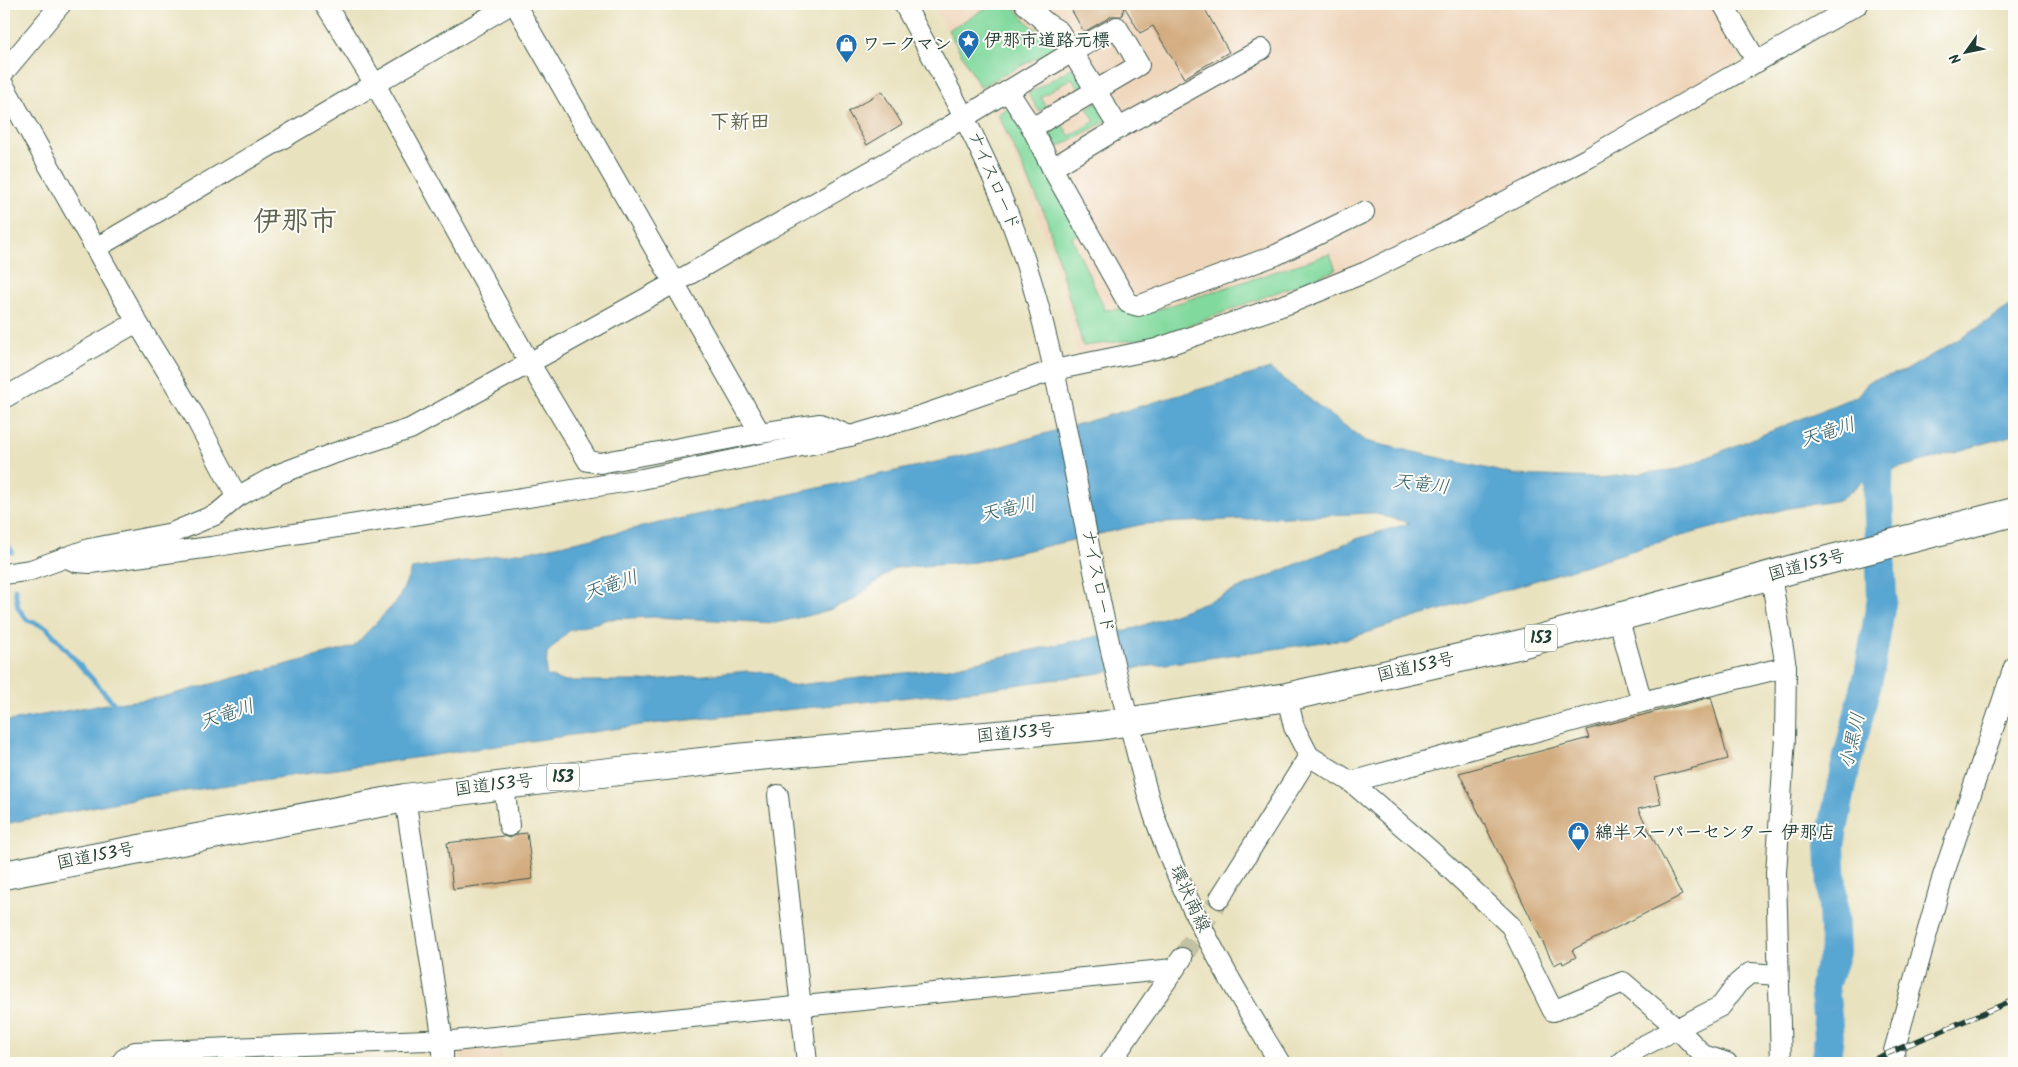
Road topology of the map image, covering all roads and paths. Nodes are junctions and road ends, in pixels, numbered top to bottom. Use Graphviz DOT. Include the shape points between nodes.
graph roads {
  1 [pos="61,4"];
  2 [pos="325,4"];
  3 [pos="513,4"];
  4 [pos="904,4"];
  5 [pos="1025,4"];
  6 [pos="1723,4"];
  7 [pos="1858,4"];
  8 [pos="1262,49"];
  9 [pos="1072,52"];
  10 [pos="1757,62"];
  11 [pos="4,72"];
  12 [pos="375,84"];
  13 [pos="4,86"];
  14 [pos="1096,90"];
  15 [pos="1008,91"];
  16 [pos="964,116"];
  17 [pos="1032,128"];
  18 [pos="1119,128"];
  19 [pos="1052,168"];
  20 [pos="1364,212"];
  21 [pos="96,248"];
  22 [pos="674,283"];
  23 [pos="137,322"];
  24 [pos="530,364"];
  25 [pos="1056,376"];
  26 [pos="4,398"];
  27 [pos="760,432"];
  28 [pos="850,436"];
  29 [pos="237,497"];
  30 [pos="2014,512"];
  31 [pos="65,557"];
  32 [pos="1782,573"];
  33 [pos="4,574"];
  34 [pos="1618,617"];
  35 [pos="1786,667"];
  36 [pos="2014,667"];
  37 [pos="1287,697"];
  38 [pos="1642,702"];
  39 [pos="1129,722"];
  40 [pos="1309,756"];
  41 [pos="1351,782"];
  42 [pos="504,785"];
  43 [pos="778,796"];
  44 [pos="405,798"];
  45 [pos="508,826"];
  46 [pos="4,875"];
  47 [pos="1220,898"];
  48 [pos="1778,975"];
  49 [pos="801,1007"];
  50 [pos="1677,1028"];
  51 [pos="443,1042"];
  52 [pos="121,1063"];
  53 [pos="444,1063"];
  54 [pos="808,1063"];
  55 [pos="1110,1063"];
  56 [pos="1280,1063"];
  57 [pos="1620,1063"];
  58 [pos="1727,1063"];
  59 [pos="1781,1063"];
  60 [pos="1895,1063"];
  1 -- 11 [label="street"];
  2 -- 12 [label="street"];
  3 -- 12 [label="street"];
  3 -- 22 [label="street"];
  4 -- 16 [label="street, ナイスロード"];
  5 -- 9 [label="street" via="1059,31"];
  6 -- 10 [label="street"];
  7 -- 10 [label="street"];
  8 -- 18 [label="street"];
  9 -- 14 [label="street"];
  9 -- 14 [label="street" via="1117,28 1139,65"];
  9 -- 15 [label="street"];
  10 -- 25 [label="street" via="1582,161 1366,272 1290,303 1156,349"];
  12 -- 21 [label="street"];
  12 -- 24 [label="street"];
  13 -- 21 [label="street"];
  14 -- 17 [label="street"];
  14 -- 18 [label="street"];
  15 -- 16 [label="street"];
  15 -- 17 [label="street"];
  16 -- 22 [label="street"];
  16 -- 25 [label="street, ナイスロード" via="1002,195 1026,262"];
  17 -- 19 [label="street"];
  18 -- 19 [label="street"];
  19 -- 20 [label="street" via="1128,302 1138,306 1276,255"];
  21 -- 23 [label="street"];
  22 -- 24 [label="street"];
  22 -- 27 [label="street"];
  23 -- 26 [label="street"];
  23 -- 29 [label="street" via="195,417"];
  24 -- 27 [label="street" via="588,461 600,463"];
  24 -- 29 [label="street" via="410,429 279,474"];
  25 -- 28 [label="street"];
  25 -- 39 [label="street, ナイスロード" via="1118,684"];
  27 -- 28 [label="street" via="820,424"];
  28 -- 31 [label="street" via="642,480 210,547 90,563"];
  29 -- 31 [label="street" via="217,514 172,533 89,549"];
  30 -- 32 [label="highway, 国道153号 / 153"];
  31 -- 33 [label="street" via="32,570"];
  32 -- 34 [label="highway, 国道153号 / 153"];
  32 -- 35 [label="street"];
  34 -- 37 [label="highway, 国道153号 / 153" via="1517,645"];
  34 -- 38 [label="street"];
  35 -- 38 [label="street"];
  35 -- 48 [label="street" via="1776,873"];
  36 -- 60 [label="street" via="1943,876 1894,1051"];
  37 -- 39 [label="highway, 国道153号 / 153"];
  37 -- 40 [label="street" via="1294,727"];
  38 -- 41 [label="street"];
  39 -- 42 [label="highway, 国道153号 / 153" via="747,757"];
  39 -- 56 [label="street, 環状南線" via="1145,788 1176,873 1213,950"];
  40 -- 41 [label="street"];
  40 -- 47 [label="street"];
  41 -- 50 [label="street" via="1511,926 1553,1010 1623,982"];
  42 -- 44 [label="highway, 国道153号 / 153"];
  42 -- 45 [label="street"];
  43 -- 49 [label="street"];
  44 -- 46 [label="highway, 国道153号 / 153"];
  44 -- 51 [label="street"];
  48 -- 50 [label="street" via="1750,972 1721,1006"];
  48 -- 59 [label="street"];
  49 -- 51 [label="street"];
  49 -- 54 [label="street"];
  49 -- 55 [label="street" via="1177,963"];
  50 -- 57 [label="street" via="1639,1048"];
  50 -- 58 [label="street" via="1703,1055"];
  51 -- 52 [label="street" via="426,1040 135,1052"];
  51 -- 53 [label="street"];
}
